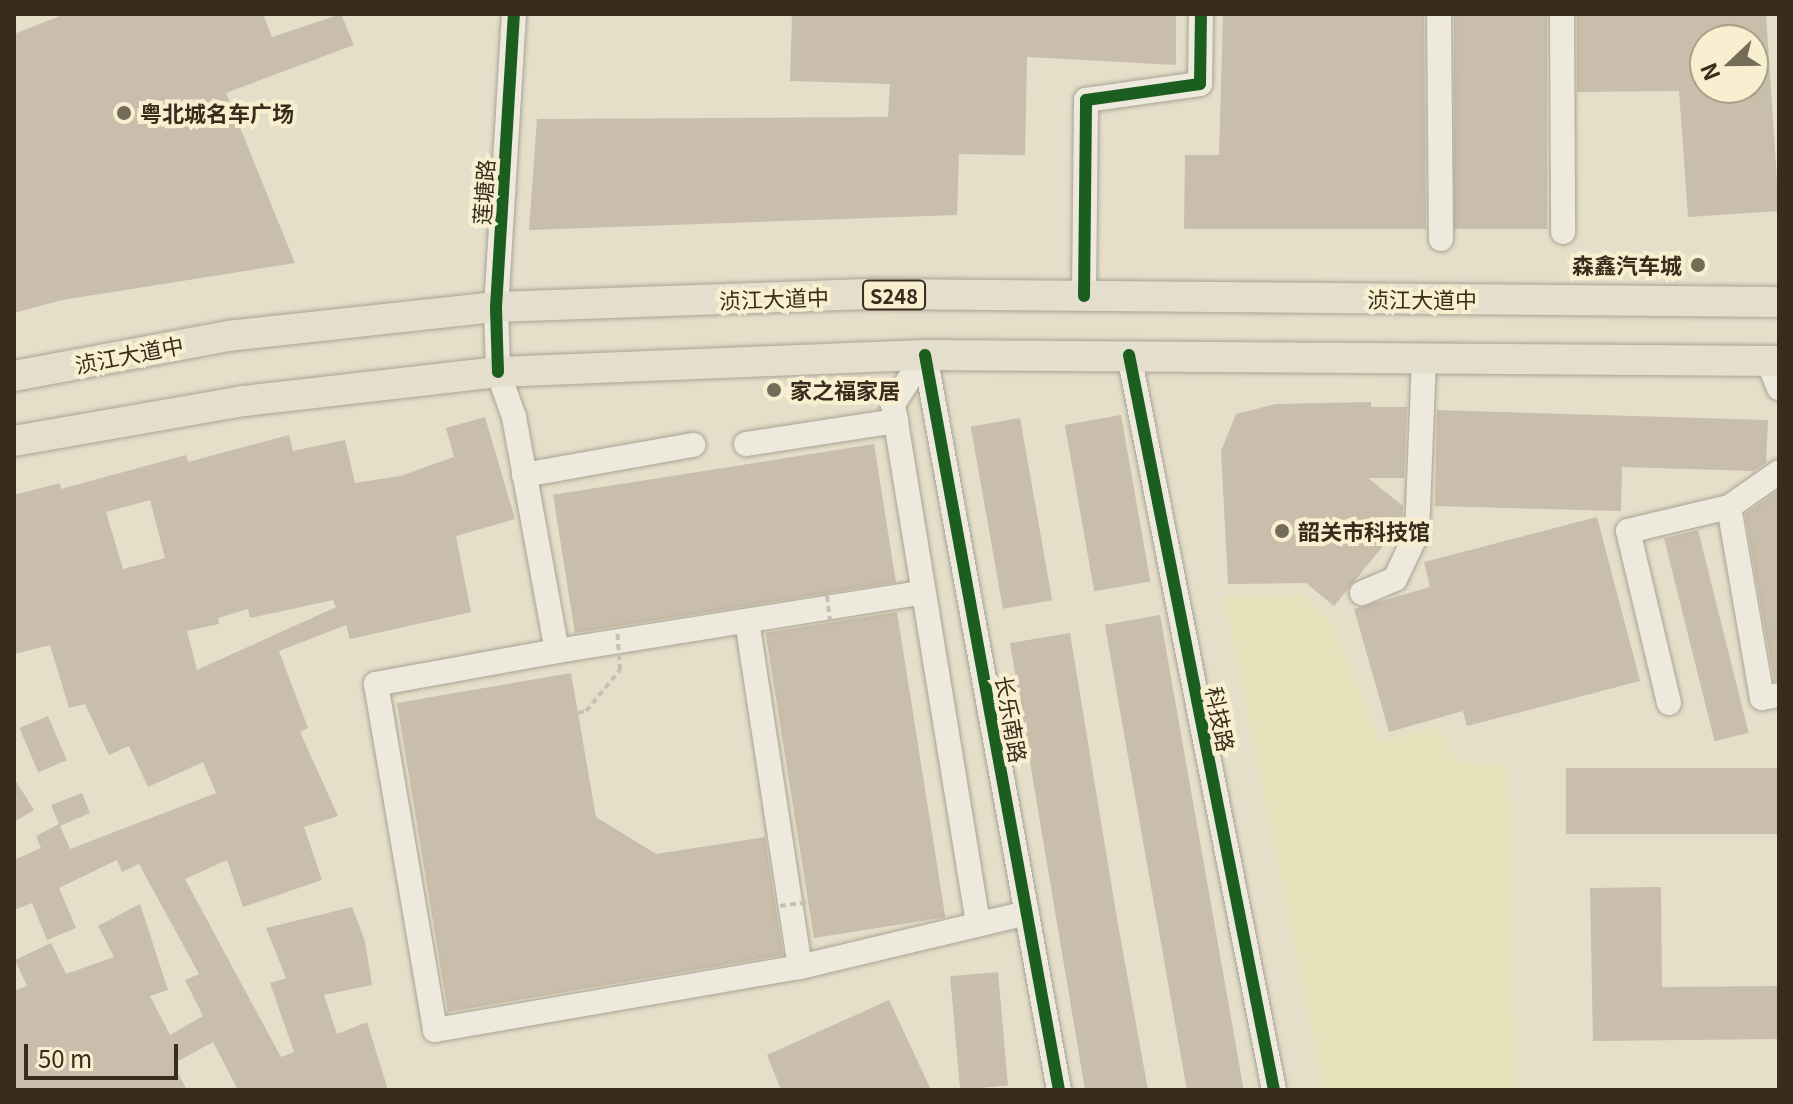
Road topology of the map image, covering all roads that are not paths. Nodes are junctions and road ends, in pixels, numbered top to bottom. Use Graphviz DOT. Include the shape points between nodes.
graph roads {
  1 [pos="514,14"];
  2 [pos="1201,14"];
  3 [pos="1439,14"];
  4 [pos="1562,14"];
  5 [pos="1563,232"];
  6 [pos="1441,239"];
  7 [pos="1084,296"];
  8 [pos="1779,302"];
  9 [pos="496,307"];
  10 [pos="925,355"];
  11 [pos="1129,355"];
  12 [pos="1424,358"];
  13 [pos="1775,370"];
  14 [pos="498,372"];
  15 [pos="14,376"];
  16 [pos="896,421"];
  17 [pos="14,441"];
  18 [pos="746,444"];
  19 [pos="693,445"];
  20 [pos="1779,472"];
  21 [pos="524,475"];
  22 [pos="1729,507"];
  23 [pos="921,593"];
  24 [pos="1362,593"];
  25 [pos="747,621"];
  26 [pos="557,651"];
  27 [pos="1779,695"];
  28 [pos="1669,703"];
  29 [pos="1027,913"];
  30 [pos="978,923"];
  31 [pos="800,967"];
  32 [pos="1059,1090"];
  33 [pos="1274,1090"];
  1 -- 9 [label="street, 莲塘路"];
  2 -- 7 [label="street" via="1200,84 1086,100"];
  3 -- 6 [label="street"];
  4 -- 5 [label="street"];
  7 -- 8 [label="main road, 浈江大道中 / S248"];
  7 -- 9 [label="main road, 浈江大道中 / S248" via="875,294"];
  9 -- 14 [label="street, 莲塘路"];
  9 -- 15 [label="main road, 浈江大道中 / S248" via="228,336"];
  10 -- 11 [label="main road"];
  10 -- 14 [label="main road"];
  10 -- 16 [label="street" via="897,396"];
  10 -- 29 [label="street, 长乐南路"];
  11 -- 12 [label="main road"];
  11 -- 33 [label="street, 科技路"];
  12 -- 13 [label="main road"];
  12 -- 24 [label="street" via="1417,533 1395,579"];
  14 -- 17 [label="main road" via="244,401"];
  14 -- 21 [label="street, 莲塘路" via="512,410"];
  16 -- 18 [label="street"];
  16 -- 23 [label="street"];
  19 -- 21 [label="street"];
  20 -- 22 [label="street"];
  21 -- 26 [label="street, 莲塘路"];
  22 -- 27 [label="street" via="1762,698"];
  22 -- 28 [label="street" via="1628,531"];
  23 -- 25 [label="street"];
  23 -- 30 [label="street"];
  25 -- 26 [label="street"];
  25 -- 31 [label="street"];
  26 -- 31 [label="street" via="376,684 435,1030"];
  29 -- 30 [label="street"];
  29 -- 32 [label="street, 长乐南路"];
  30 -- 31 [label="street"];
}
